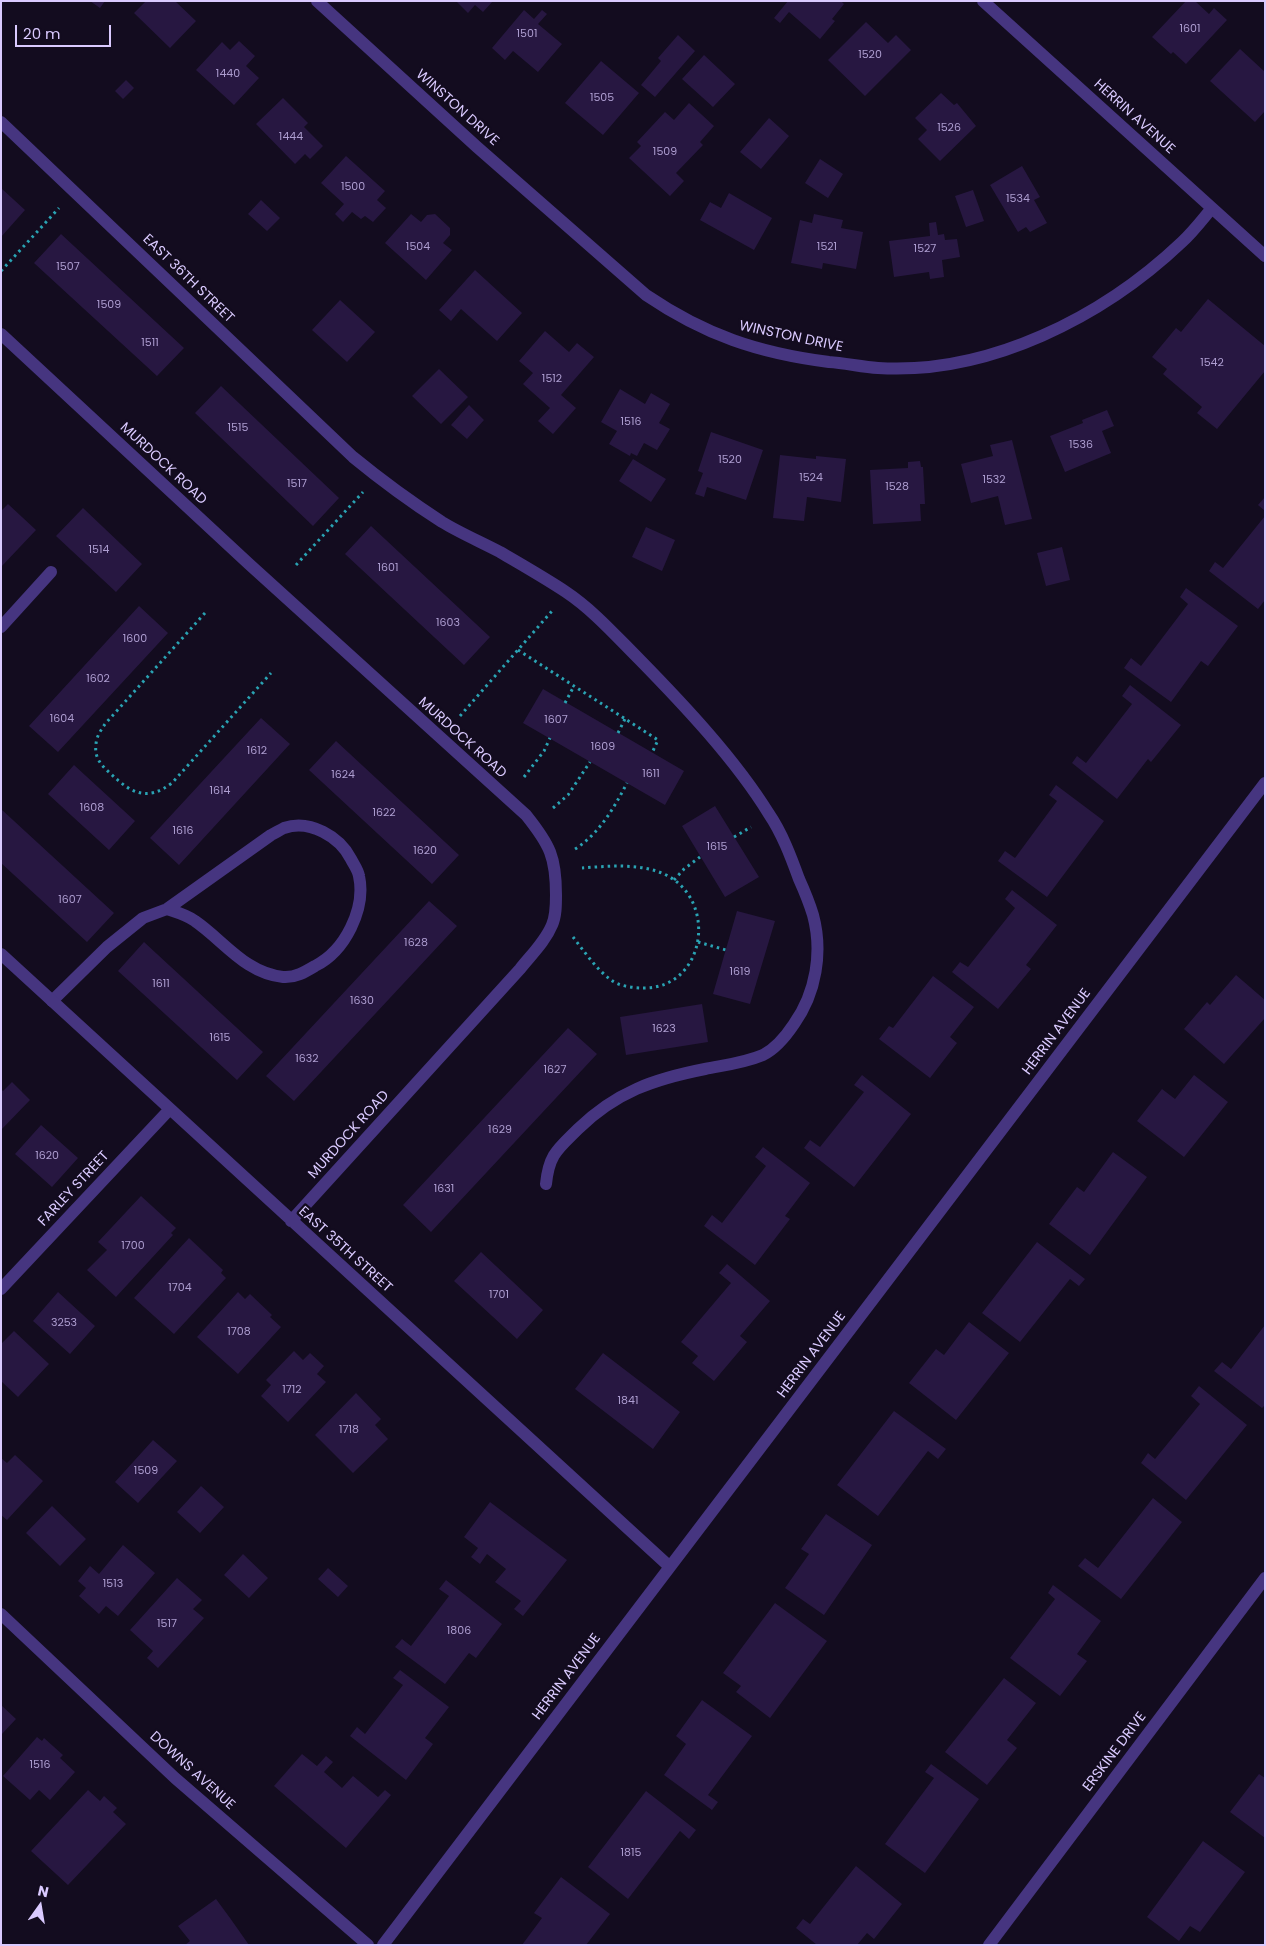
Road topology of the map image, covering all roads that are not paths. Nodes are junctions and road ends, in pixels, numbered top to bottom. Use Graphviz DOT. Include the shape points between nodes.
graph roads {
  1 [pos="317,1"];
  2 [pos="983,1"];
  3 [pos="1,122"];
  4 [pos="1212,208"];
  5 [pos="1265,256"];
  6 [pos="1,334"];
  7 [pos="51,572"];
  8 [pos="1,627"];
  9 [pos="1265,783"];
  10 [pos="167,909"];
  11 [pos="1,954"];
  12 [pos="52,1001"];
  13 [pos="170,1109"];
  14 [pos="546,1184"];
  15 [pos="291,1221"];
  16 [pos="1,1289"];
  17 [pos="670,1566"];
  18 [pos="1265,1578"];
  19 [pos="1,1614"];
  20 [pos="368,1945"];
  21 [pos="383,1945"];
  22 [pos="989,1945"];
  1 -- 4 [label="street, WINSTON DRIVE" via="646,295 676,315 746,346 814,360 878,368 951,364 987,355 1026,342 1087,313 1114,296 1183,242"];
  2 -- 4 [label="street, HERRIN AVENUE"];
  3 -- 14 [label="street, EAST 36TH STREET" via="353,457 443,523 500,552 568,593 611,631 670,691 736,767 770,815 792,860 813,916 817,953 813,987 803,1011 787,1035 766,1053 743,1062 669,1076 620,1097 588,1119 552,1156"];
  4 -- 5 [label="street, HERRIN AVENUE"];
  6 -- 15 [label="street, MURDOCK ROAD" via="526,815 544,838 552,856 556,871 556,910 552,925 542,941"];
  7 -- 8 [label="street"];
  9 -- 17 [label="street, HERRIN AVENUE"];
  10 -- 10 [label="street" via="270,835 285,828 298,826 320,830 338,841 359,874 361,890 350,929 323,963 298,975 284,977 248,965 194,920"];
  10 -- 12 [label="street" via="143,918 114,941"];
  11 -- 12 [label="street, EAST 35TH STREET"];
  12 -- 13 [label="street, EAST 35TH STREET"];
  13 -- 15 [label="street, EAST 35TH STREET"];
  13 -- 16 [label="street, FARLEY STREET"];
  15 -- 17 [label="street, EAST 35TH STREET"];
  17 -- 21 [label="street, HERRIN AVENUE"];
  18 -- 22 [label="street, ERSKINE DRIVE"];
  19 -- 20 [label="street, DOWNS AVENUE" via="175,1778"];
}
